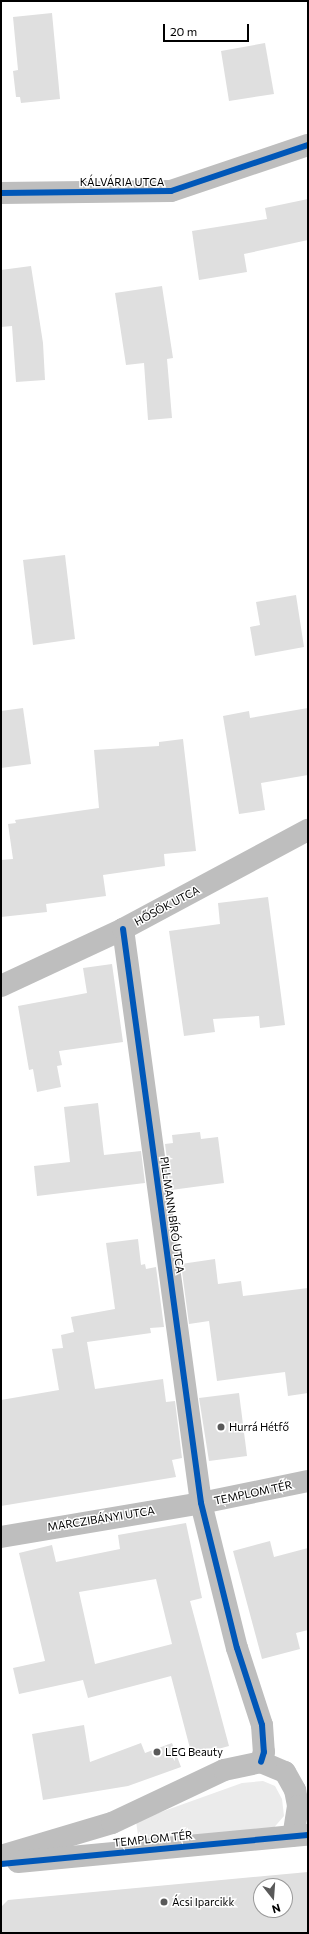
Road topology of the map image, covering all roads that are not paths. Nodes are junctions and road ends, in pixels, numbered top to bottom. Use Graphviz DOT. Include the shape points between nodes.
graph roads {
  1 [pos="308,145"];
  2 [pos="1,193"];
  3 [pos="308,830"];
  4 [pos="123,929"];
  5 [pos="1,986"];
  6 [pos="308,1481"];
  7 [pos="201,1503"];
  8 [pos="1,1537"];
  9 [pos="261,1762"];
  10 [pos="300,1835"];
  11 [pos="1,1856"];
  12 [pos="1,1864"];
  1 -- 2 [label="street, KÁLVÁRIA UTCA" via="171,191"];
  3 -- 4 [label="street, HŐSÖK UTCA"];
  4 -- 5 [label="street, HŐSÖK UTCA"];
  4 -- 7 [label="street, PILLMANN BÍRÓ UTCA"];
  6 -- 7 [label="street, TEMPLOM TÉR"];
  7 -- 8 [label="street, MARCZIBÁNYI UTCA"];
  7 -- 9 [label="street, TEMPLOM TÉR" via="237,1648 262,1725 264,1752"];
  9 -- 10 [label="street, TEMPLOM TÉR" via="285,1772 298,1806"];
  9 -- 11 [label="street, TEMPLOM TÉR" via="224,1770 112,1822"];
  10 -- 12 [label="street, TEMPLOM TÉR"];
}
